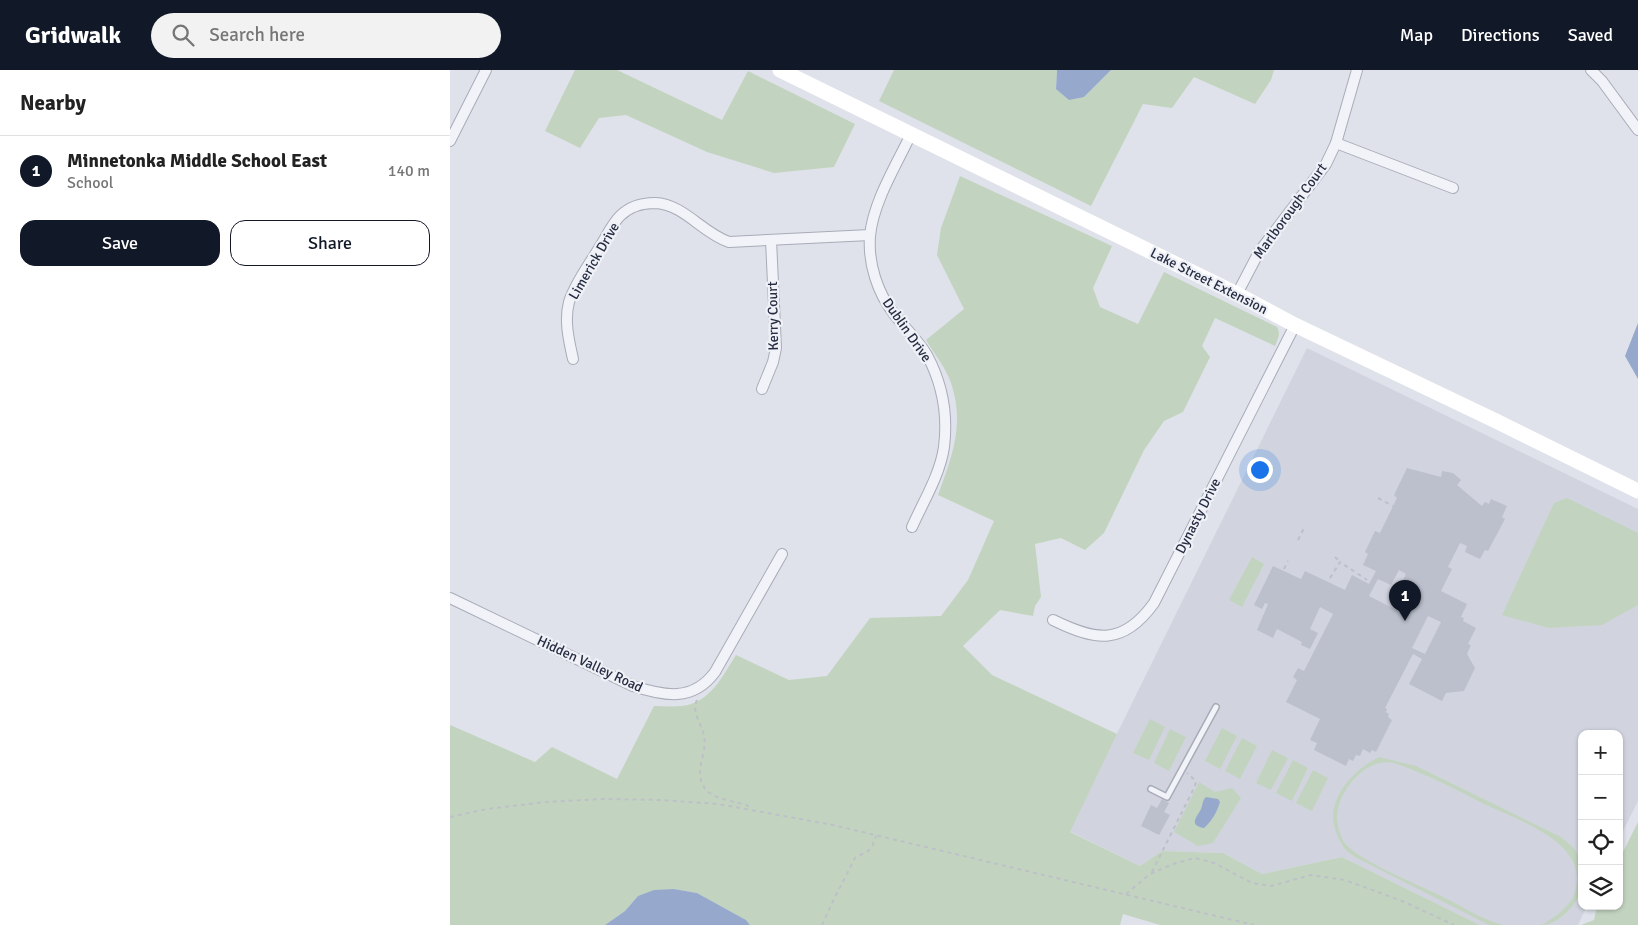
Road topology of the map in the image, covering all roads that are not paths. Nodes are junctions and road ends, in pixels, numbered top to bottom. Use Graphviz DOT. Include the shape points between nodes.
graph roads {
  1 [pos="486,70"];
  2 [pos="780,70"];
  3 [pos="1357,70"];
  4 [pos="1590,70"];
  5 [pos="1638,130"];
  6 [pos="911,134"];
  7 [pos="450,141"];
  8 [pos="1336,144"];
  9 [pos="1453,188"];
  10 [pos="870,235"];
  11 [pos="772,240"];
  12 [pos="1237,294"];
  13 [pos="1295,325"];
  14 [pos="573,359"];
  15 [pos="762,390"];
  16 [pos="1638,491"];
  17 [pos="912,527"];
  18 [pos="782,554"];
  19 [pos="450,598"];
  20 [pos="1053,620"];
  21 [pos="1216,707"];
  22 [pos="1151,789"];
  1 -- 7 [label="street"];
  2 -- 6 [label="street, Lake Street Extension"];
  3 -- 8 [label="street, Marlborough Court"];
  4 -- 5 [label="street"];
  6 -- 10 [label="street, Dublin Drive" via="880,199"];
  6 -- 12 [label="street, Lake Street Extension"];
  8 -- 9 [label="street"];
  8 -- 12 [label="street, Marlborough Court" via="1326,164 1259,252"];
  10 -- 11 [label="street, Limerick Drive"];
  10 -- 17 [label="street, Dublin Drive" via="875,279 883,297 926,354 935,372 944,409 944,448"];
  11 -- 14 [label="street, Limerick Drive" via="729,242 671,206 657,203 631,208 612,226 569,303 567,322"];
  11 -- 15 [label="street, Kerry Court" via="776,348"];
  12 -- 13 [label="street, Lake Street Extension"];
  13 -- 16 [label="street, Lake Street Extension"];
  13 -- 20 [label="street, Dynasty Drive" via="1144,617 1125,631 1100,636 1076,631"];
  18 -- 19 [label="street, Hidden Valley Road" via="715,672 699,688 684,694 671,695 633,686"];
  21 -- 22 [label="lane" via="1167,797"];
}
